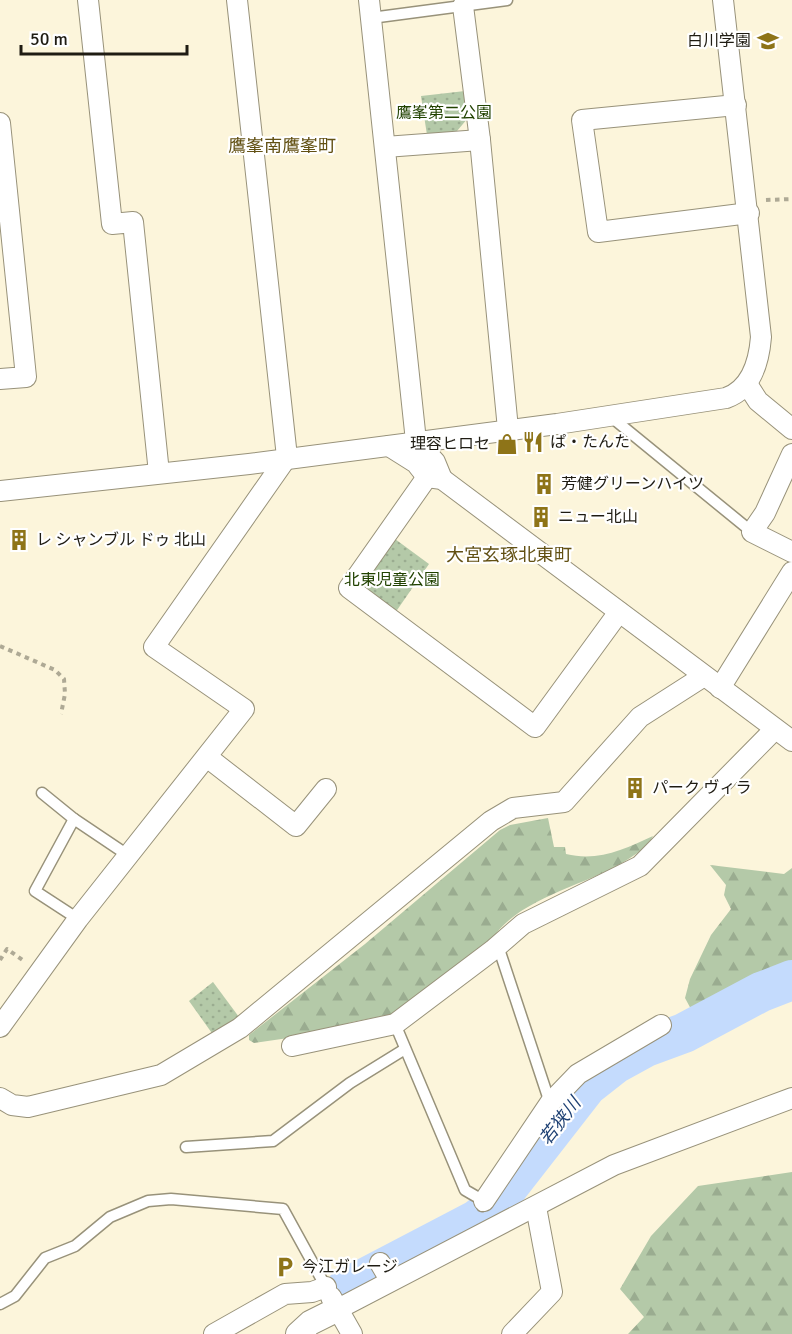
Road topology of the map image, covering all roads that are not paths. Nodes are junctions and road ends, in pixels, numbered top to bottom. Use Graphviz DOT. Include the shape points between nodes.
graph roads {
  1 [pos="88,0"];
  2 [pos="237,0"];
  3 [pos="507,0"];
  4 [pos="723,0"];
  5 [pos="463,6"];
  6 [pos="370,9"];
  7 [pos="736,105"];
  8 [pos="0,123"];
  9 [pos="480,140"];
  10 [pos="385,147"];
  11 [pos="748,207"];
  12 [pos="0,379"];
  13 [pos="747,384"];
  14 [pos="610,416"];
  15 [pos="508,429"];
  16 [pos="792,429"];
  17 [pos="416,441"];
  18 [pos="389,446"];
  19 [pos="792,454"];
  20 [pos="287,457"];
  21 [pos="159,473"];
  22 [pos="434,478"];
  23 [pos="0,491"];
  24 [pos="752,532"];
  25 [pos="792,552"];
  26 [pos="792,573"];
  27 [pos="619,612"];
  28 [pos="704,676"];
  29 [pos="720,688"];
  30 [pos="775,729"];
  31 [pos="792,741"];
  32 [pos="207,757"];
  33 [pos="326,789"];
  34 [pos="42,793"];
  35 [pos="74,819"];
  36 [pos="129,856"];
  37 [pos="78,919"];
  38 [pos="498,946"];
  39 [pos="395,1024"];
  40 [pos="661,1025"];
  41 [pos="0,1027"];
  42 [pos="292,1046"];
  43 [pos="405,1049"];
  44 [pos="0,1098"];
  45 [pos="792,1098"];
  46 [pos="550,1103"];
  47 [pos="186,1147"];
  48 [pos="537,1207"];
  49 [pos="481,1217"];
  50 [pos="380,1263"];
  51 [pos="390,1280"];
  52 [pos="332,1297"];
  53 [pos="0,1304"];
  54 [pos="214,1334"];
  55 [pos="298,1334"];
  56 [pos="352,1334"];
  57 [pos="512,1334"];
  1 -- 21 [label="street" via="112,224 133,222"];
  2 -- 20 [label="street"];
  3 -- 5 [label="lane"];
  4 -- 7 [label="street"];
  5 -- 6 [label="lane"];
  5 -- 9 [label="street"];
  6 -- 10 [label="street"];
  7 -- 11 [label="street"];
  7 -- 11 [label="street" via="582,120 598,232"];
  8 -- 12 [label="street" via="26,377"];
  9 -- 10 [label="street"];
  9 -- 15 [label="street"];
  10 -- 17 [label="street"];
  11 -- 13 [label="street" via="761,337"];
  13 -- 14 [label="street" via="726,399"];
  13 -- 16 [label="street" via="758,401"];
  14 -- 15 [label="street"];
  14 -- 24 [label="lane"];
  15 -- 17 [label="street"];
  17 -- 18 [label="street"];
  17 -- 22 [label="street" via="435,462"];
  18 -- 20 [label="street"];
  18 -- 22 [label="street"];
  19 -- 24 [label="street"];
  20 -- 21 [label="street"];
  20 -- 32 [label="street" via="154,647 244,709"];
  21 -- 23 [label="street"];
  22 -- 27 [label="street"];
  22 -- 27 [label="street" via="349,588 535,727"];
  24 -- 25 [label="street"];
  26 -- 29 [label="street"];
  27 -- 28 [label="street"];
  28 -- 29 [label="street"];
  28 -- 44 [label="street" via="640,717 564,802 513,808 491,821 240,1028 161,1075 28,1107"];
  29 -- 30 [label="street"];
  30 -- 31 [label="street"];
  30 -- 38 [label="street" via="640,866 522,924"];
  32 -- 33 [label="street" via="296,826"];
  32 -- 36 [label="street"];
  34 -- 35 [label="lane"];
  35 -- 36 [label="lane"];
  35 -- 37 [label="lane" via="35,891"];
  36 -- 37 [label="street"];
  37 -- 41 [label="street"];
  38 -- 39 [label="street"];
  38 -- 46 [label="lane"];
  39 -- 42 [label="street"];
  39 -- 43 [label="lane"];
  40 -- 46 [label="street" via="578,1074"];
  43 -- 47 [label="lane" via="350,1083 273,1141"];
  43 -- 49 [label="lane" via="465,1190"];
  45 -- 48 [label="street" via="614,1165"];
  46 -- 49 [label="street"];
  48 -- 49 [label="street"];
  48 -- 57 [label="street" via="552,1292"];
  49 -- 51 [label="street"];
  50 -- 51 [label="street"];
  51 -- 52 [label="street"];
  52 -- 53 [label="lane" via="283,1209 171,1199 148,1201 110,1217 75,1246 45,1258 15,1296"];
  52 -- 54 [label="street" via="312,1292 285,1294"];
  52 -- 55 [label="street"];
  52 -- 56 [label="street"];
}
